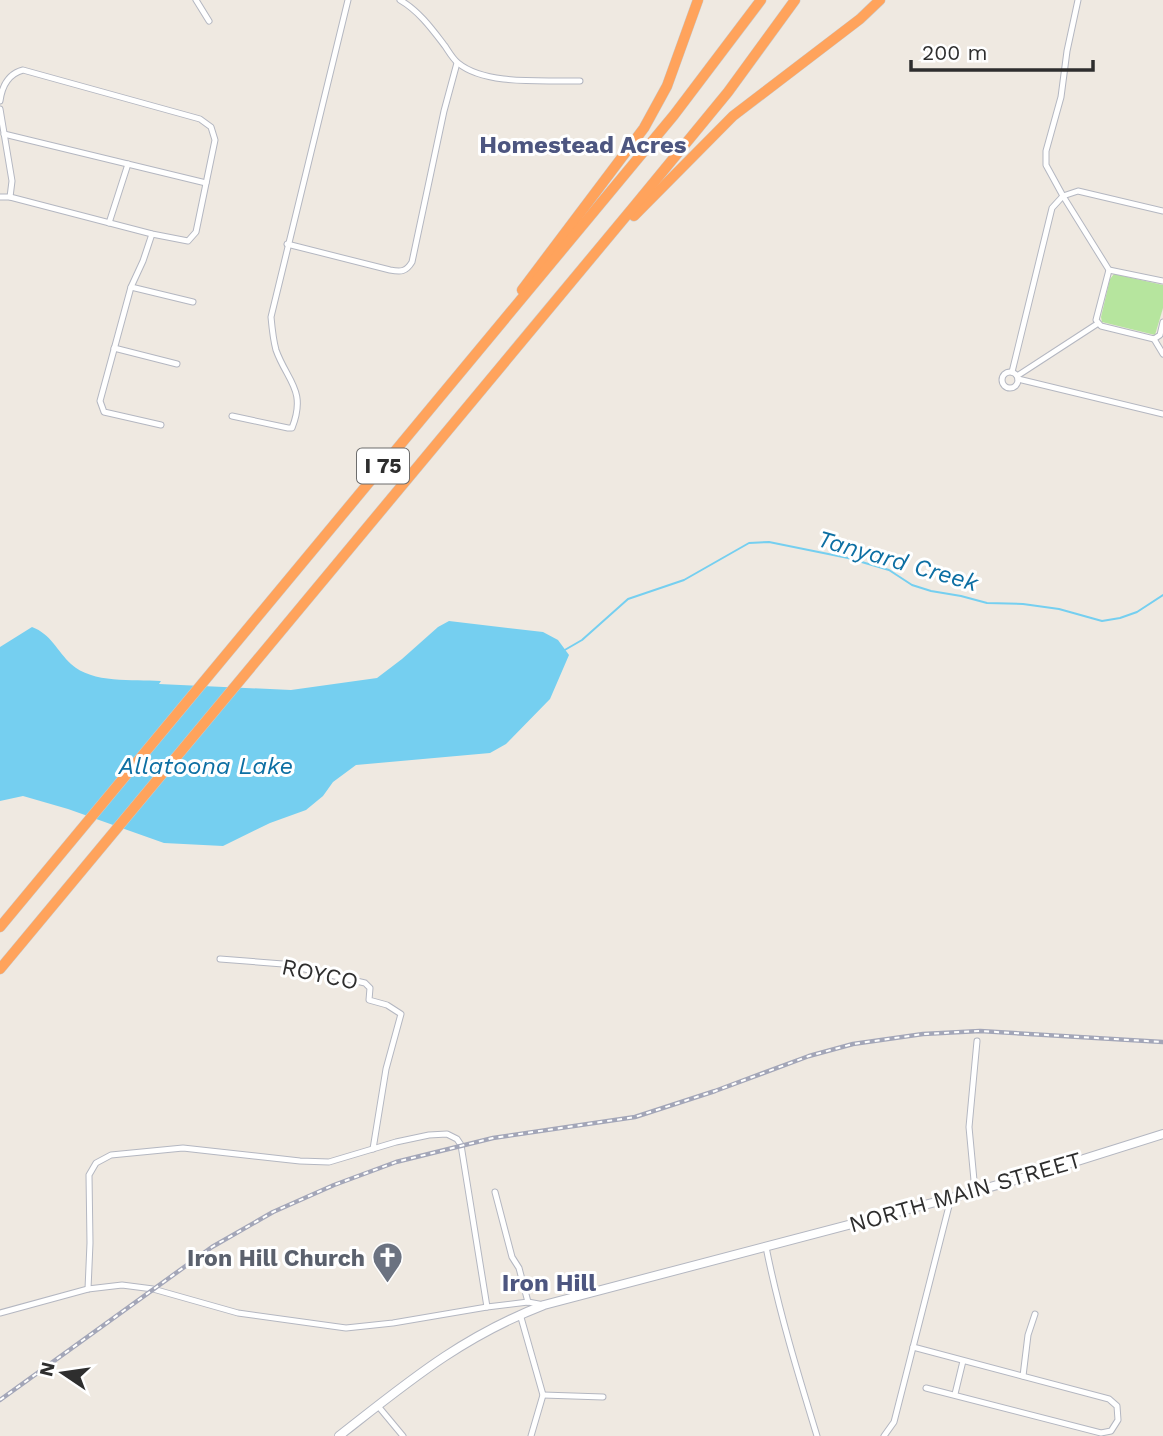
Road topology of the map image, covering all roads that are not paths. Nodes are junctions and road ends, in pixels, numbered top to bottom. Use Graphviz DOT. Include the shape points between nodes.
graph roads {
  1 [pos="195,0"];
  2 [pos="348,0"];
  3 [pos="400,0"];
  4 [pos="698,0"];
  5 [pos="761,0"];
  6 [pos="794,0"];
  7 [pos="880,0"];
  8 [pos="1078,0"];
  9 [pos="209,21"];
  10 [pos="457,63"];
  11 [pos="580,81"];
  12 [pos="0,101"];
  13 [pos="0,108"];
  14 [pos="5,134"];
  15 [pos="128,164"];
  16 [pos="206,183"];
  17 [pos="1063,196"];
  18 [pos="0,197"];
  19 [pos="10,197"];
  20 [pos="1163,211"];
  21 [pos="109,223"];
  22 [pos="152,234"];
  23 [pos="607,239"];
  24 [pos="287,244"];
  25 [pos="1109,270"];
  26 [pos="1163,281"];
  27 [pos="131,287"];
  28 [pos="193,302"];
  29 [pos="1163,322"];
  30 [pos="1097,324"];
  31 [pos="498,327"];
  32 [pos="1154,339"];
  33 [pos="114,348"];
  34 [pos="1163,354"];
  35 [pos="177,364"];
  36 [pos="1016,375"];
  37 [pos="1163,414"];
  38 [pos="232,416"];
  39 [pos="161,425"];
  40 [pos="0,927"];
  41 [pos="220,959"];
  42 [pos="0,969"];
  43 [pos="977,1041"];
  44 [pos="1163,1134"];
  45 [pos="373,1149"];
  46 [pos="975,1191"];
  47 [pos="495,1192"];
  48 [pos="951,1198"];
  49 [pos="766,1247"];
  50 [pos="88,1289"];
  51 [pos="528,1302"];
  52 [pos="544,1305"];
  53 [pos="487,1307"];
  54 [pos="2,1310"];
  55 [pos="520,1314"];
  56 [pos="1035,1314"];
  57 [pos="913,1347"];
  58 [pos="963,1361"];
  59 [pos="1023,1376"];
  60 [pos="926,1388"];
  61 [pos="955,1394"];
  62 [pos="543,1395"];
  63 [pos="603,1398"];
  64 [pos="378,1406"];
  65 [pos="339,1436"];
  66 [pos="403,1436"];
  67 [pos="531,1436"];
  68 [pos="817,1436"];
  69 [pos="884,1436"];
  1 -- 9 [label="street"];
  2 -- 24 [label="street"];
  3 -- 10 [label="street" via="429,26"];
  4 -- 31 [label="highway" via="667,86 644,128 532,274"];
  5 -- 31 [label="highway, I 75" via="706,74"];
  6 -- 23 [label="highway, I 75" via="728,92"];
  7 -- 23 [label="highway" via="733,116"];
  8 -- 17 [label="street" via="1046,150 1046,165"];
  10 -- 11 [label="street" via="502,79"];
  10 -- 24 [label="street" via="409,268 390,270"];
  12 -- 16 [label="street" via="9,78 23,70 200,119 211,127 215,140"];
  13 -- 14 [label="street"];
  14 -- 15 [label="street"];
  14 -- 19 [label="street"];
  15 -- 16 [label="street"];
  15 -- 21 [label="street"];
  16 -- 22 [label="street" via="191,239"];
  17 -- 20 [label="street" via="1078,191"];
  17 -- 25 [label="street"];
  17 -- 36 [label="street" via="1052,208"];
  18 -- 19 [label="street"];
  19 -- 21 [label="street"];
  21 -- 22 [label="street"];
  22 -- 27 [label="street"];
  23 -- 42 [label="highway, I 75"];
  24 -- 38 [label="street" via="271,317 277,352 295,386 295,419 288,428"];
  25 -- 26 [label="street"];
  25 -- 30 [label="street"];
  27 -- 28 [label="street"];
  27 -- 33 [label="street"];
  29 -- 32 [label="street"];
  30 -- 32 [label="street"];
  30 -- 36 [label="street"];
  31 -- 40 [label="highway, I 75"];
  32 -- 34 [label="street"];
  33 -- 35 [label="street"];
  33 -- 39 [label="street" via="100,401 104,412"];
  36 -- 37 [label="street"];
  41 -- 45 [label="street, ROYCO" via="282,964 365,982 370,988 369,1000 387,1004 401,1014 386,1069"];
  43 -- 46 [label="street" via="969,1127"];
  44 -- 46 [label="street, NORTH MAIN STREET"];
  45 -- 50 [label="street" via="329,1162 183,1148 111,1155 96,1163 89,1175"];
  45 -- 53 [label="street" via="429,1135 447,1134 457,1139"];
  46 -- 48 [label="street, NORTH MAIN STREET"];
  47 -- 51 [label="street"];
  48 -- 49 [label="street, NORTH MAIN STREET"];
  48 -- 57 [label="street"];
  49 -- 52 [label="street, NORTH MAIN STREET"];
  49 -- 68 [label="street"];
  50 -- 53 [label="street" via="153,1289 238,1313 346,1328"];
  50 -- 54 [label="street"];
  51 -- 52 [label="street"];
  51 -- 53 [label="street"];
  52 -- 55 [label="street, NORTH MAIN STREET"];
  55 -- 62 [label="street"];
  55 -- 64 [label="street, NORTH MAIN STREET" via="455,1348"];
  56 -- 59 [label="street"];
  57 -- 58 [label="street"];
  57 -- 69 [label="street" via="894,1422"];
  58 -- 59 [label="street"];
  58 -- 61 [label="street"];
  59 -- 61 [label="street" via="1109,1399 1117,1405 1118,1420 1111,1431 1101,1433"];
  60 -- 61 [label="street"];
  62 -- 63 [label="street"];
  62 -- 67 [label="street"];
  64 -- 65 [label="street, NORTH MAIN STREET"];
  64 -- 66 [label="street"];
}
